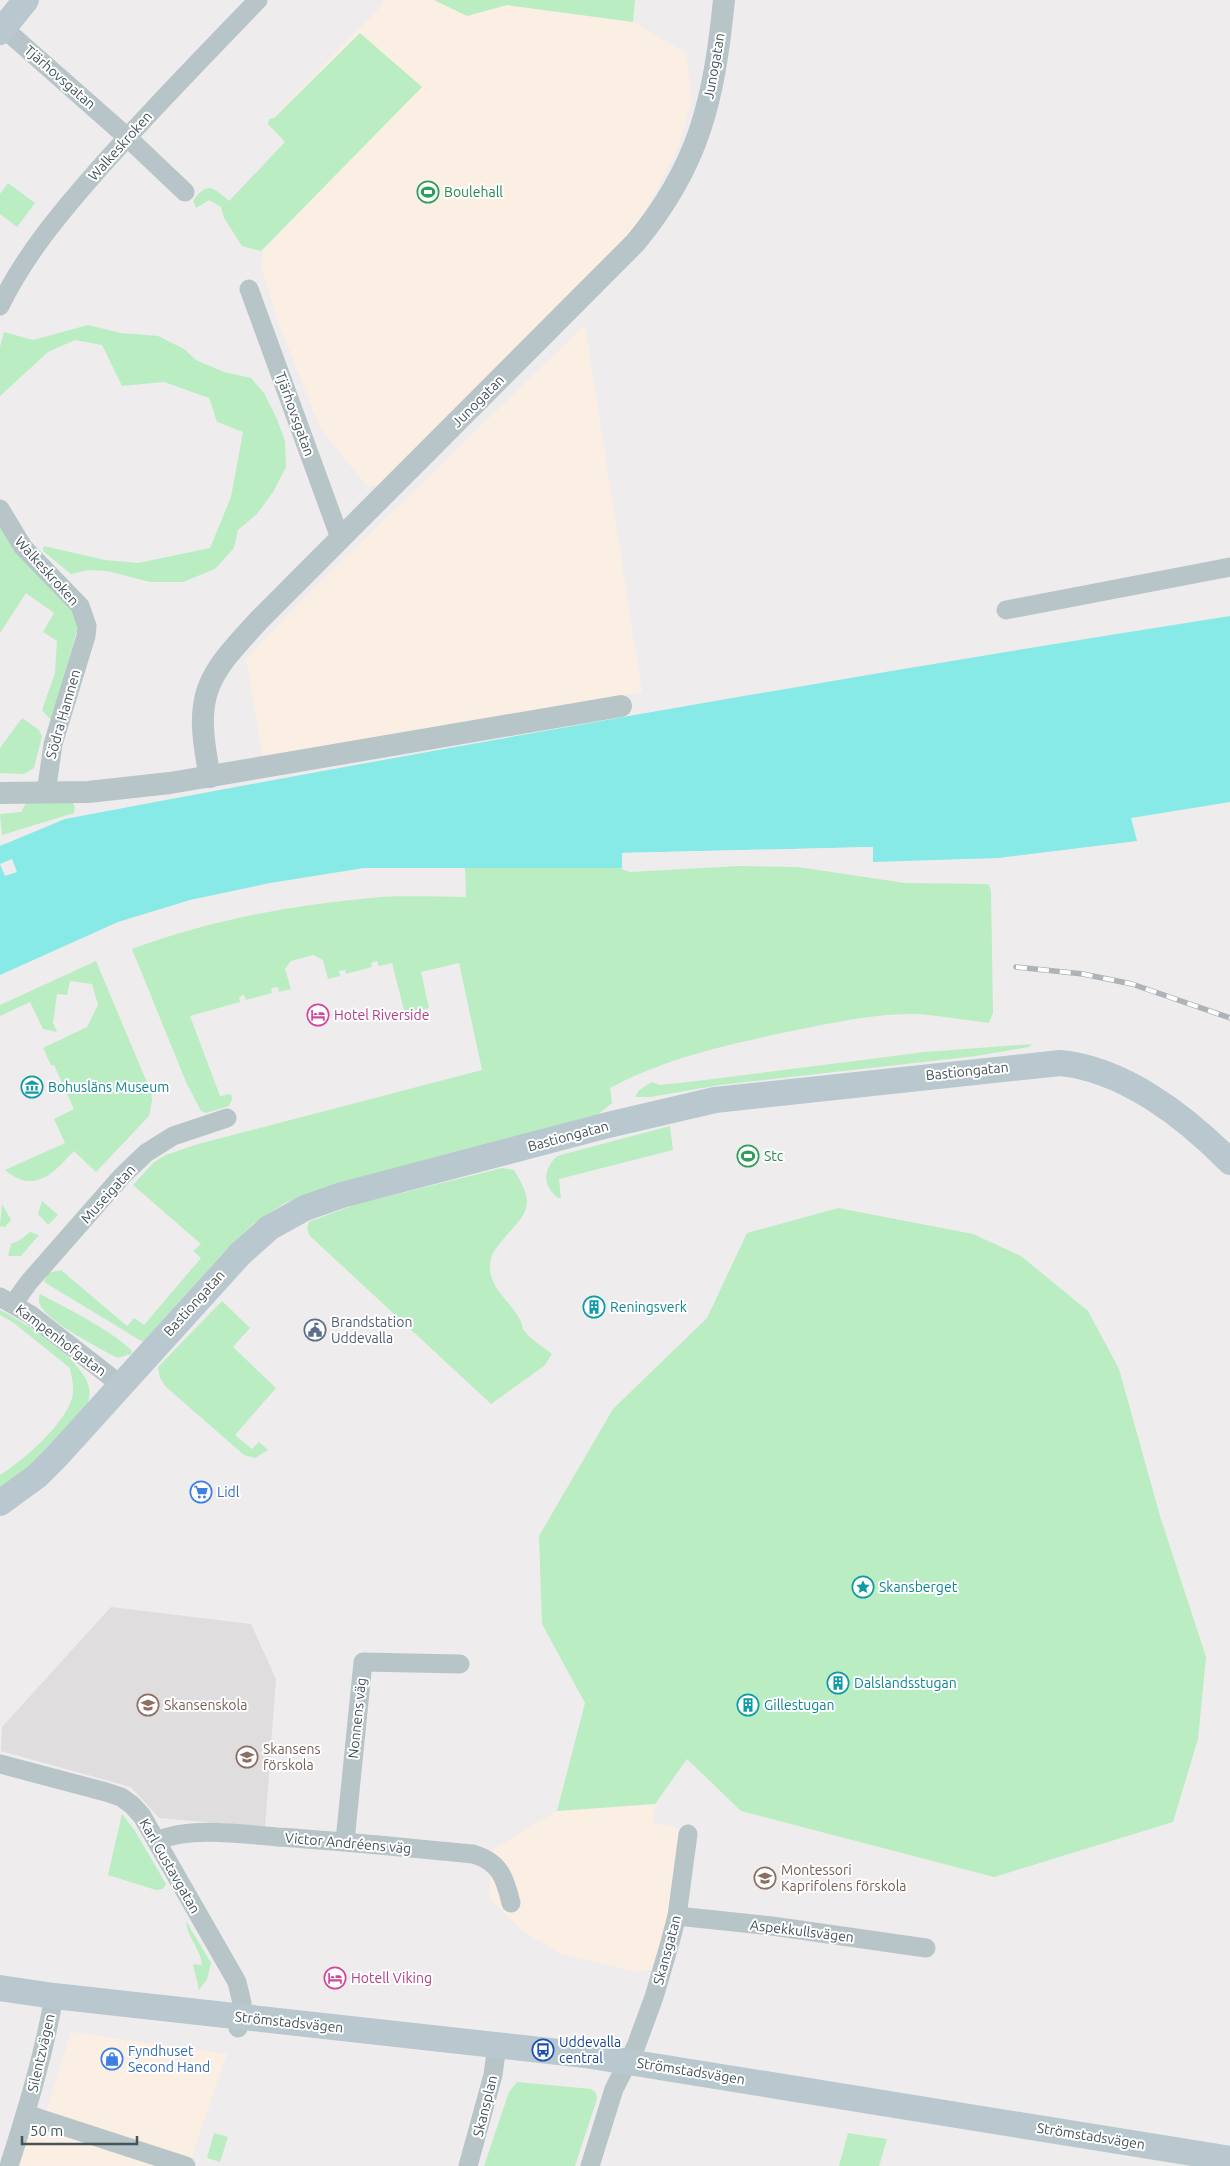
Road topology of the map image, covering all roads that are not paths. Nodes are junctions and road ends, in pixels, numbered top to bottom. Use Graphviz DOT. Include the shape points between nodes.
graph roads {
  1 [pos="4,0"];
  2 [pos="26,0"];
  3 [pos="258,0"];
  4 [pos="724,0"];
  5 [pos="1,22"];
  6 [pos="127,136"];
  7 [pos="185,192"];
  8 [pos="250,289"];
  9 [pos="0,306"];
  10 [pos="0,509"];
  11 [pos="340,538"];
  12 [pos="1230,567"];
  13 [pos="1006,610"];
  14 [pos="86,636"];
  15 [pos="621,706"];
  16 [pos="210,777"];
  17 [pos="0,793"];
  18 [pos="46,793"];
  19 [pos="227,1118"];
  20 [pos="1230,1162"];
  21 [pos="7,1301"];
  22 [pos="120,1385"];
  23 [pos="0,1503"];
  24 [pos="460,1664"];
  25 [pos="0,1764"];
  26 [pos="688,1834"];
  27 [pos="345,1841"];
  28 [pos="157,1842"];
  29 [pos="511,1903"];
  30 [pos="677,1916"];
  31 [pos="926,1948"];
  32 [pos="0,1988"];
  33 [pos="0,2000"];
  34 [pos="53,2002"];
  35 [pos="239,2022"];
  36 [pos="496,2052"];
  37 [pos="625,2067"];
  38 [pos="26,2114"];
  39 [pos="1230,2159"];
  40 [pos="9,2166"];
  41 [pos="186,2166"];
  42 [pos="468,2166"];
  43 [pos="590,2166"];
  44 [pos="1170,2166"];
  1 -- 5 [label="main road"];
  2 -- 5 [label="main road"];
  3 -- 6 [label="street, Walkeskroken"];
  4 -- 11 [label="street, Junogatan" via="703,125 688,163 663,206 635,243"];
  5 -- 6 [label="street, Tjärhovsgatan"];
  6 -- 7 [label="street, Tjärhovsgatan"];
  6 -- 9 [label="street, Walkeskroken" via="49,228"];
  8 -- 11 [label="street, Tjärhovsgatan"];
  10 -- 14 [label="street, Walkeskroken" via="22,547 80,606 87,626"];
  11 -- 16 [label="street, Junogatan" via="261,618 219,665 209,683 202,726"];
  12 -- 13 [label="street"];
  14 -- 18 [label="street, Södra Hamnen" via="52,750"];
  15 -- 16 [label="street"];
  16 -- 18 [label="street" via="129,788"];
  17 -- 18 [label="street"];
  19 -- 21 [label="street, Museigatan" via="173,1136 146,1153 29,1282"];
  20 -- 22 [label="main road, Bastiongatan" via="1154,1100 1117,1078 1080,1065 1030,1064 715,1100 342,1195 298,1211 254,1240"];
  21 -- 22 [label="street, Kampenhofgatan" via="58,1335"];
  22 -- 23 [label="main road, Bastiongatan" via="57,1456"];
  24 -- 27 [label="street, Nonnens väg" via="363,1662"];
  25 -- 28 [label="street, Karl Gustavgatan" via="121,1797 142,1816"];
  26 -- 30 [label="street, Skansgatan"];
  27 -- 28 [label="street, Victor Andréens väg" via="225,1833 170,1835"];
  27 -- 29 [label="street, Victor Andréens väg" via="487,1858 505,1878"];
  28 -- 35 [label="street, Karl Gustavgatan" via="237,1982 242,2003"];
  30 -- 31 [label="street, Aspekkullsvägen"];
  30 -- 37 [label="street, Skansgatan" via="654,1998"];
  32 -- 34 [label="main road, Strömstadsvägen"];
  33 -- 34 [label="main road, Strömstadsvägen"];
  34 -- 35 [label="main road, Strömstadsvägen"];
  34 -- 38 [label="street, Silentzvägen"];
  35 -- 36 [label="main road, Strömstadsvägen"];
  36 -- 37 [label="main road, Strömstadsvägen"];
  36 -- 42 [label="street, Skansplan" via="493,2075"];
  37 -- 39 [label="main road, Strömstadsvägen"];
  37 -- 43 [label="street" via="614,2089"];
  37 -- 44 [label="main road, Strömstadsvägen"];
  38 -- 40 [label="street, Silentzvägen"];
  38 -- 41 [label="street"];
}
